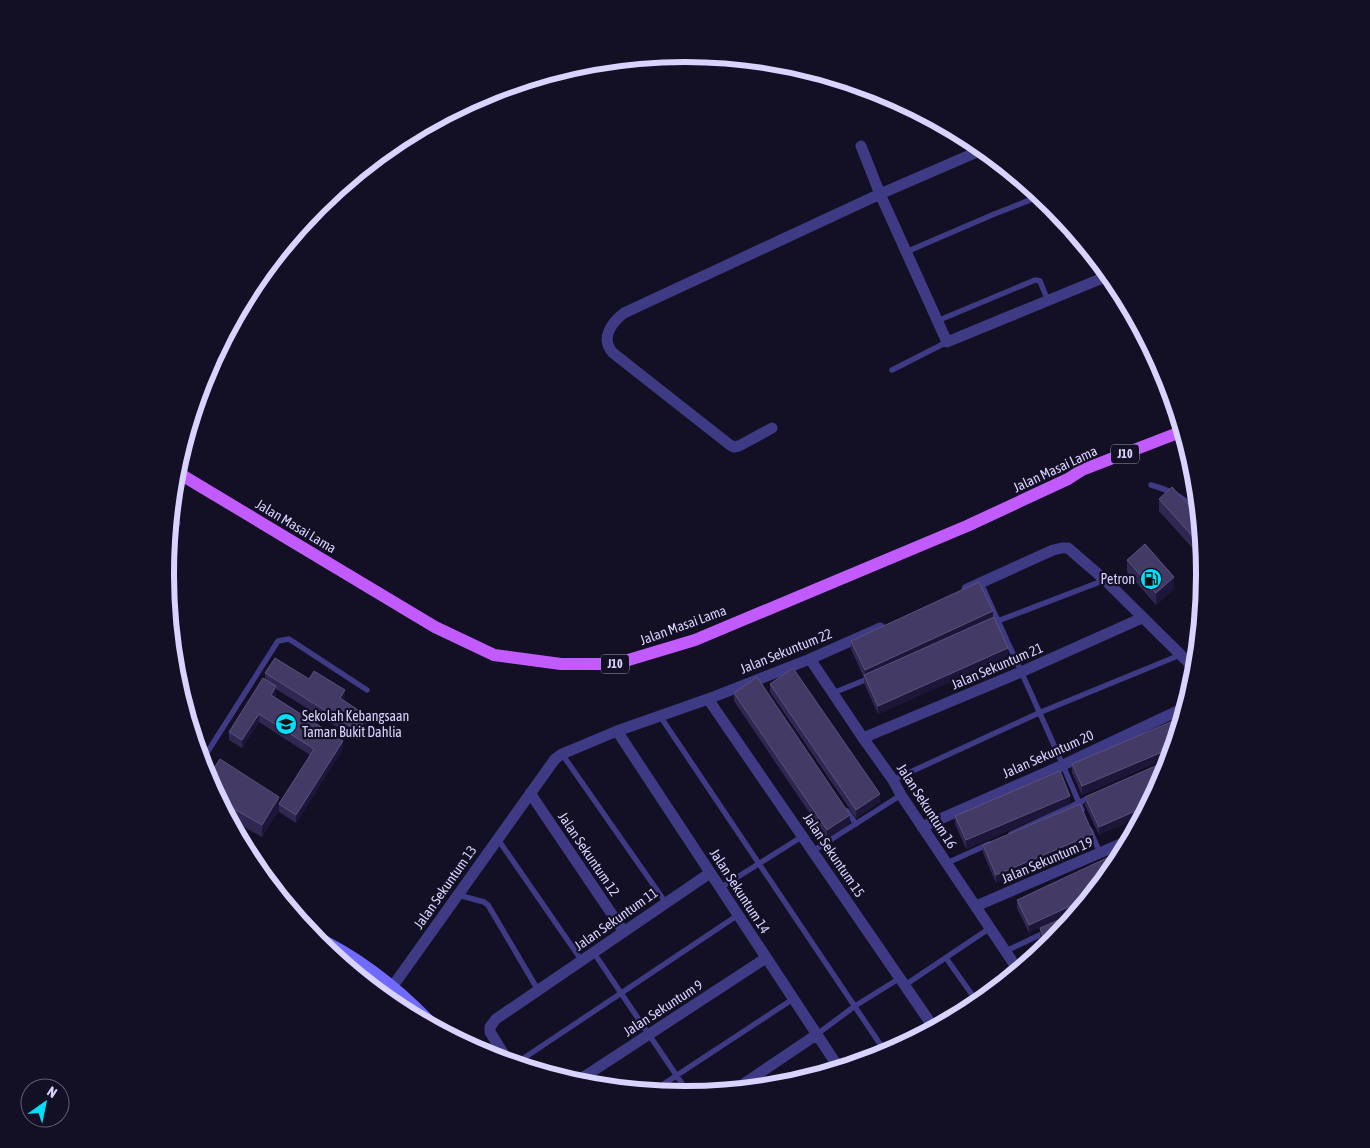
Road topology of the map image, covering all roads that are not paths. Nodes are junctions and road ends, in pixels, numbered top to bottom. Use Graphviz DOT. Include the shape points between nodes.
graph roads {
  1 [pos="861,146"];
  2 [pos="975,153"];
  3 [pos="880,194"];
  4 [pos="1033,199"];
  5 [pos="906,252"];
  6 [pos="1102,279"];
  7 [pos="1048,301"];
  8 [pos="937,321"];
  9 [pos="947,342"];
  10 [pos="892,370"];
  11 [pos="772,428"];
  12 [pos="1177,434"];
  13 [pos="183,476"];
  14 [pos="1151,485"];
  15 [pos="1192,505"];
  16 [pos="1105,580"];
  17 [pos="981,583"];
  18 [pos="954,595"];
  19 [pos="1142,618"];
  20 [pos="998,621"];
  21 [pos="891,623"];
  22 [pos="989,625"];
  23 [pos="1180,654"];
  24 [pos="810,659"];
  25 [pos="1189,663"];
  26 [pos="1021,672"];
  27 [pos="874,676"];
  28 [pos="366,690"];
  29 [pos="833,694"];
  30 [pos="708,699"];
  31 [pos="1177,711"];
  32 [pos="1041,712"];
  33 [pos="660,716"];
  34 [pos="617,731"];
  35 [pos="863,738"];
  36 [pos="206,754"];
  37 [pos="562,754"];
  38 [pos="1062,765"];
  39 [pos="893,780"];
  40 [pos="530,793"];
  41 [pos="900,794"];
  42 [pos="1097,795"];
  43 [pos="1079,803"];
  44 [pos="845,808"];
  45 [pos="856,824"];
  46 [pos="922,826"];
  47 [pos="1008,835"];
  48 [pos="803,836"];
  49 [pos="497,838"];
  50 [pos="1000,839"];
  51 [pos="1118,846"];
  52 [pos="813,851"];
  53 [pos="1100,854"];
  54 [pos="946,863"];
  55 [pos="759,864"];
  56 [pos="710,873"];
  57 [pos="720,888"];
  58 [pos="458,895"];
  59 [pos="666,903"];
  60 [pos="976,906"];
  61 [pos="738,916"];
  62 [pos="990,928"];
  63 [pos="1054,928"];
  64 [pos="624,932"];
  65 [pos="333,945"];
  66 [pos="1006,951"];
  67 [pos="594,953"];
  68 [pos="766,958"];
  69 [pos="946,958"];
  70 [pos="582,961"];
  71 [pos="1015,965"];
  72 [pos="903,982"];
  73 [pos="393,987"];
  74 [pos="539,990"];
  75 [pos="390,991"];
  76 [pos="621,993"];
  77 [pos="973,996"];
  78 [pos="793,999"];
  79 [pos="855,1006"];
  80 [pos="415,1008"];
  81 [pos="930,1023"];
  82 [pos="649,1035"];
  83 [pos="816,1035"];
  84 [pos="882,1047"];
  85 [pos="501,1051"];
  86 [pos="523,1059"];
  87 [pos="835,1062"];
  88 [pos="676,1075"];
  89 [pos="585,1076"];
  90 [pos="747,1081"];
  91 [pos="662,1085"];
  92 [pos="683,1086"];
  1 -- 3 [label="street"];
  2 -- 3 [label="street"];
  3 -- 5 [label="street"];
  3 -- 11 [label="street" via="624,313 610,329 607,339 613,354 730,445 739,446"];
  4 -- 5 [label="lane"];
  5 -- 8 [label="street"];
  6 -- 7 [label="street"];
  7 -- 8 [label="lane" via="1040,282 1035,280"];
  7 -- 9 [label="street"];
  8 -- 9 [label="street"];
  9 -- 10 [label="lane"];
  12 -- 13 [label="main road, Jalan Masai Lama / J10" via="1082,470 967,526 695,640 615,664 561,664 494,655 435,627"];
  14 -- 15 [label="lane" via="1170,490"];
  16 -- 17 [label="street" via="1065,547"];
  16 -- 19 [label="street"];
  16 -- 20 [label="lane"];
  17 -- 18 [label="street"];
  17 -- 20 [label="lane"];
  19 -- 23 [label="street"];
  19 -- 26 [label="street, Jalan Sekuntum 21"];
  20 -- 22 [label="lane"];
  20 -- 26 [label="lane"];
  21 -- 24 [label="street, Jalan Sekuntum 22"];
  23 -- 25 [label="street"];
  23 -- 32 [label="lane"];
  24 -- 29 [label="street, Jalan Sekuntum 16"];
  24 -- 30 [label="street, Jalan Sekuntum 22" via="760,683"];
  26 -- 32 [label="lane"];
  26 -- 35 [label="street, Jalan Sekuntum 21"];
  27 -- 29 [label="lane"];
  28 -- 36 [label="lane" via="289,639 278,642"];
  29 -- 35 [label="street, Jalan Sekuntum 16"];
  30 -- 33 [label="street, Jalan Sekuntum 22"];
  30 -- 48 [label="street, Jalan Sekuntum 15"];
  31 -- 38 [label="street, Jalan Sekuntum 20"];
  32 -- 38 [label="lane"];
  32 -- 39 [label="lane"];
  33 -- 34 [label="street, Jalan Sekuntum 22"];
  33 -- 55 [label="lane"];
  34 -- 37 [label="street, Jalan Sekuntum 22"];
  34 -- 56 [label="street, Jalan Sekuntum 14"];
  35 -- 39 [label="street, Jalan Sekuntum 16"];
  37 -- 40 [label="street, Jalan Sekuntum 22"];
  37 -- 59 [label="lane"];
  38 -- 43 [label="lane"];
  38 -- 46 [label="street, Jalan Sekuntum 20"];
  39 -- 41 [label="street, Jalan Sekuntum 16"];
  40 -- 49 [label="street, Jalan Sekuntum 13"];
  40 -- 64 [label="street, Jalan Sekuntum 12"];
  41 -- 45 [label="lane"];
  41 -- 46 [label="street, Jalan Sekuntum 16"];
  42 -- 43 [label="lane"];
  43 -- 47 [label="lane"];
  43 -- 53 [label="lane"];
  44 -- 45 [label="lane"];
  45 -- 52 [label="lane"];
  46 -- 54 [label="street, Jalan Sekuntum 16"];
  48 -- 52 [label="street, Jalan Sekuntum 15"];
  48 -- 55 [label="lane"];
  49 -- 58 [label="street, Jalan Sekuntum 13"];
  49 -- 70 [label="lane"];
  50 -- 54 [label="lane"];
  51 -- 53 [label="street, Jalan Sekuntum 19"];
  52 -- 72 [label="street, Jalan Sekuntum 15"];
  53 -- 60 [label="street, Jalan Sekuntum 19"];
  54 -- 60 [label="street, Jalan Sekuntum 16"];
  55 -- 57 [label="lane"];
  55 -- 79 [label="lane"];
  56 -- 57 [label="street, Jalan Sekuntum 14"];
  56 -- 59 [label="street, Jalan Sekuntum 11"];
  57 -- 61 [label="street, Jalan Sekuntum 14"];
  58 -- 73 [label="street, Jalan Sekuntum 13"];
  58 -- 74 [label="lane" via="488,905"];
  59 -- 64 [label="street, Jalan Sekuntum 11"];
  60 -- 62 [label="street, Jalan Sekuntum 16"];
  61 -- 68 [label="street, Jalan Sekuntum 14"];
  61 -- 76 [label="lane"];
  62 -- 66 [label="street, Jalan Sekuntum 16"];
  62 -- 69 [label="lane"];
  63 -- 66 [label="lane"];
  64 -- 67 [label="street, Jalan Sekuntum 11"];
  65 -- 73 [label="street"];
  66 -- 71 [label="street, Jalan Sekuntum 16"];
  67 -- 70 [label="street, Jalan Sekuntum 11"];
  67 -- 76 [label="lane"];
  68 -- 78 [label="street, Jalan Sekuntum 14"];
  68 -- 82 [label="street, Jalan Sekuntum 9"];
  69 -- 72 [label="lane"];
  69 -- 77 [label="lane"];
  70 -- 74 [label="street, Jalan Sekuntum 11"];
  72 -- 79 [label="lane"];
  72 -- 81 [label="street, Jalan Sekuntum 15"];
  73 -- 75 [label="street, Jalan Sekuntum 13"];
  73 -- 80 [label="street"];
  74 -- 85 [label="street, Jalan Sekuntum 11" via="496,1019 490,1027"];
  76 -- 82 [label="lane"];
  76 -- 86 [label="lane"];
  78 -- 83 [label="street, Jalan Sekuntum 14"];
  78 -- 88 [label="lane"];
  79 -- 83 [label="lane"];
  79 -- 84 [label="lane"];
  82 -- 88 [label="lane"];
  82 -- 89 [label="street, Jalan Sekuntum 9"];
  83 -- 87 [label="street, Jalan Sekuntum 14"];
  83 -- 90 [label="street"];
  88 -- 91 [label="lane"];
  88 -- 92 [label="lane"];
}
